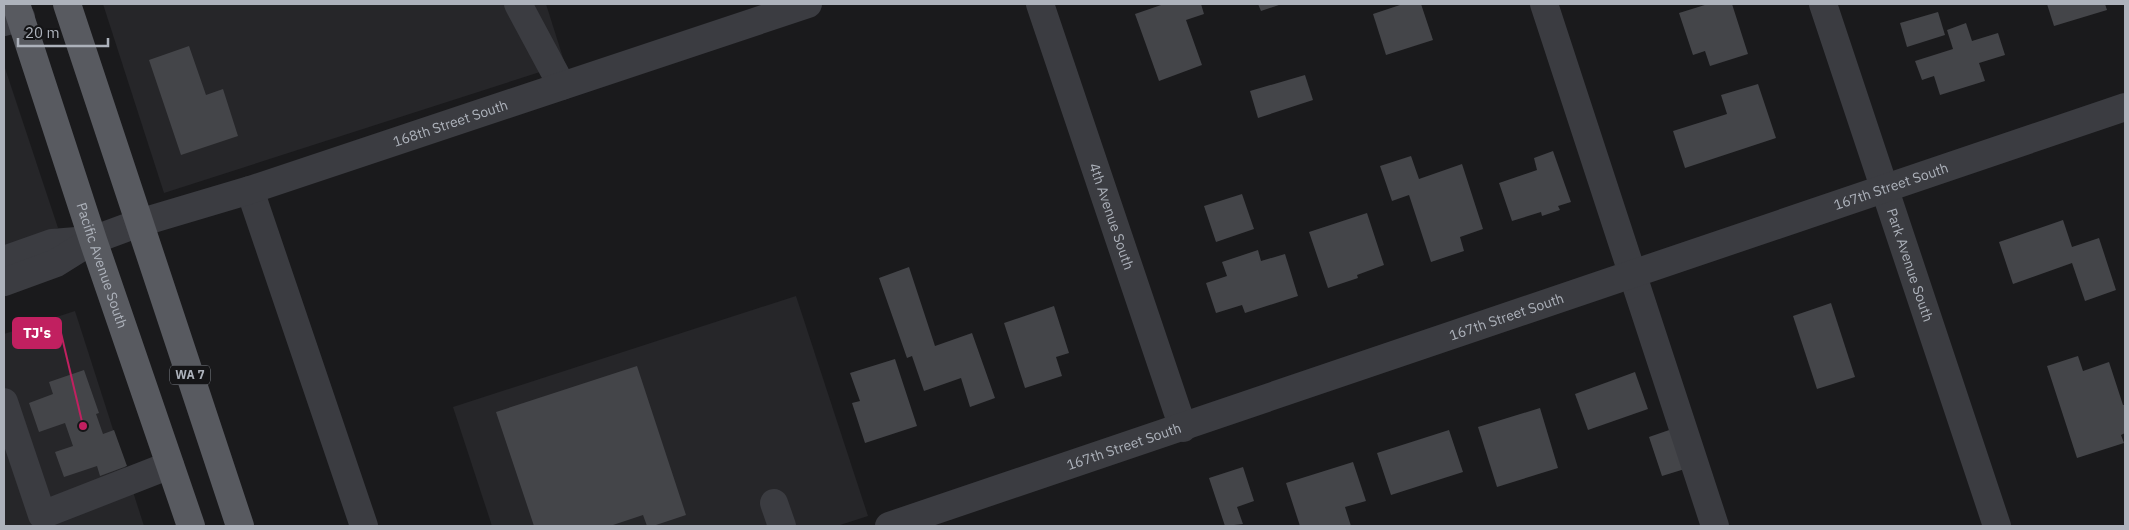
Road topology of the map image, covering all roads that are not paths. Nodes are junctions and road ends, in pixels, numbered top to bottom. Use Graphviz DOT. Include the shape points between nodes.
graph roads {
  1 [pos="67,4"];
  2 [pos="518,4"];
  3 [pos="808,4"];
  4 [pos="1040,4"];
  5 [pos="1544,4"];
  6 [pos="1823,4"];
  7 [pos="14,14"];
  8 [pos="562,86"];
  9 [pos="2125,107"];
  10 [pos="1884,189"];
  11 [pos="250,190"];
  12 [pos="139,223"];
  13 [pos="93,240"];
  14 [pos="4,260"];
  15 [pos="1632,275"];
  16 [pos="4,282"];
  17 [pos="4,402"];
  18 [pos="1183,428"];
  19 [pos="170,465"];
  20 [pos="191,526"];
  21 [pos="240,526"];
  22 [pos="364,526"];
  23 [pos="889,526"];
  24 [pos="1716,526"];
  25 [pos="1997,526"];
  1 -- 12 [label="main road, WA 7"];
  2 -- 8 [label="street"];
  3 -- 8 [label="street, 168th Street South"];
  4 -- 18 [label="street, 4th Avenue South"];
  5 -- 15 [label="street"];
  6 -- 10 [label="street, Park Avenue South"];
  7 -- 13 [label="main road, Pacific Avenue South"];
  8 -- 11 [label="street, 168th Street South"];
  9 -- 10 [label="street, 167th Street South"];
  10 -- 15 [label="street, 167th Street South"];
  10 -- 25 [label="street, Park Avenue South"];
  11 -- 12 [label="street, 168th Street South"];
  11 -- 22 [label="street"];
  12 -- 13 [label="street, 168th Street South"];
  12 -- 21 [label="main road, WA 7"];
  13 -- 14 [label="street, 168th Street South" via="52,243"];
  13 -- 16 [label="street, 168th Street South" via="56,264"];
  13 -- 19 [label="main road, Pacific Avenue South"];
  15 -- 18 [label="street, 167th Street South"];
  15 -- 24 [label="street"];
  17 -- 19 [label="street" via="42,515"];
  18 -- 23 [label="street, 167th Street South"];
  19 -- 20 [label="main road, Pacific Avenue South"];
}
